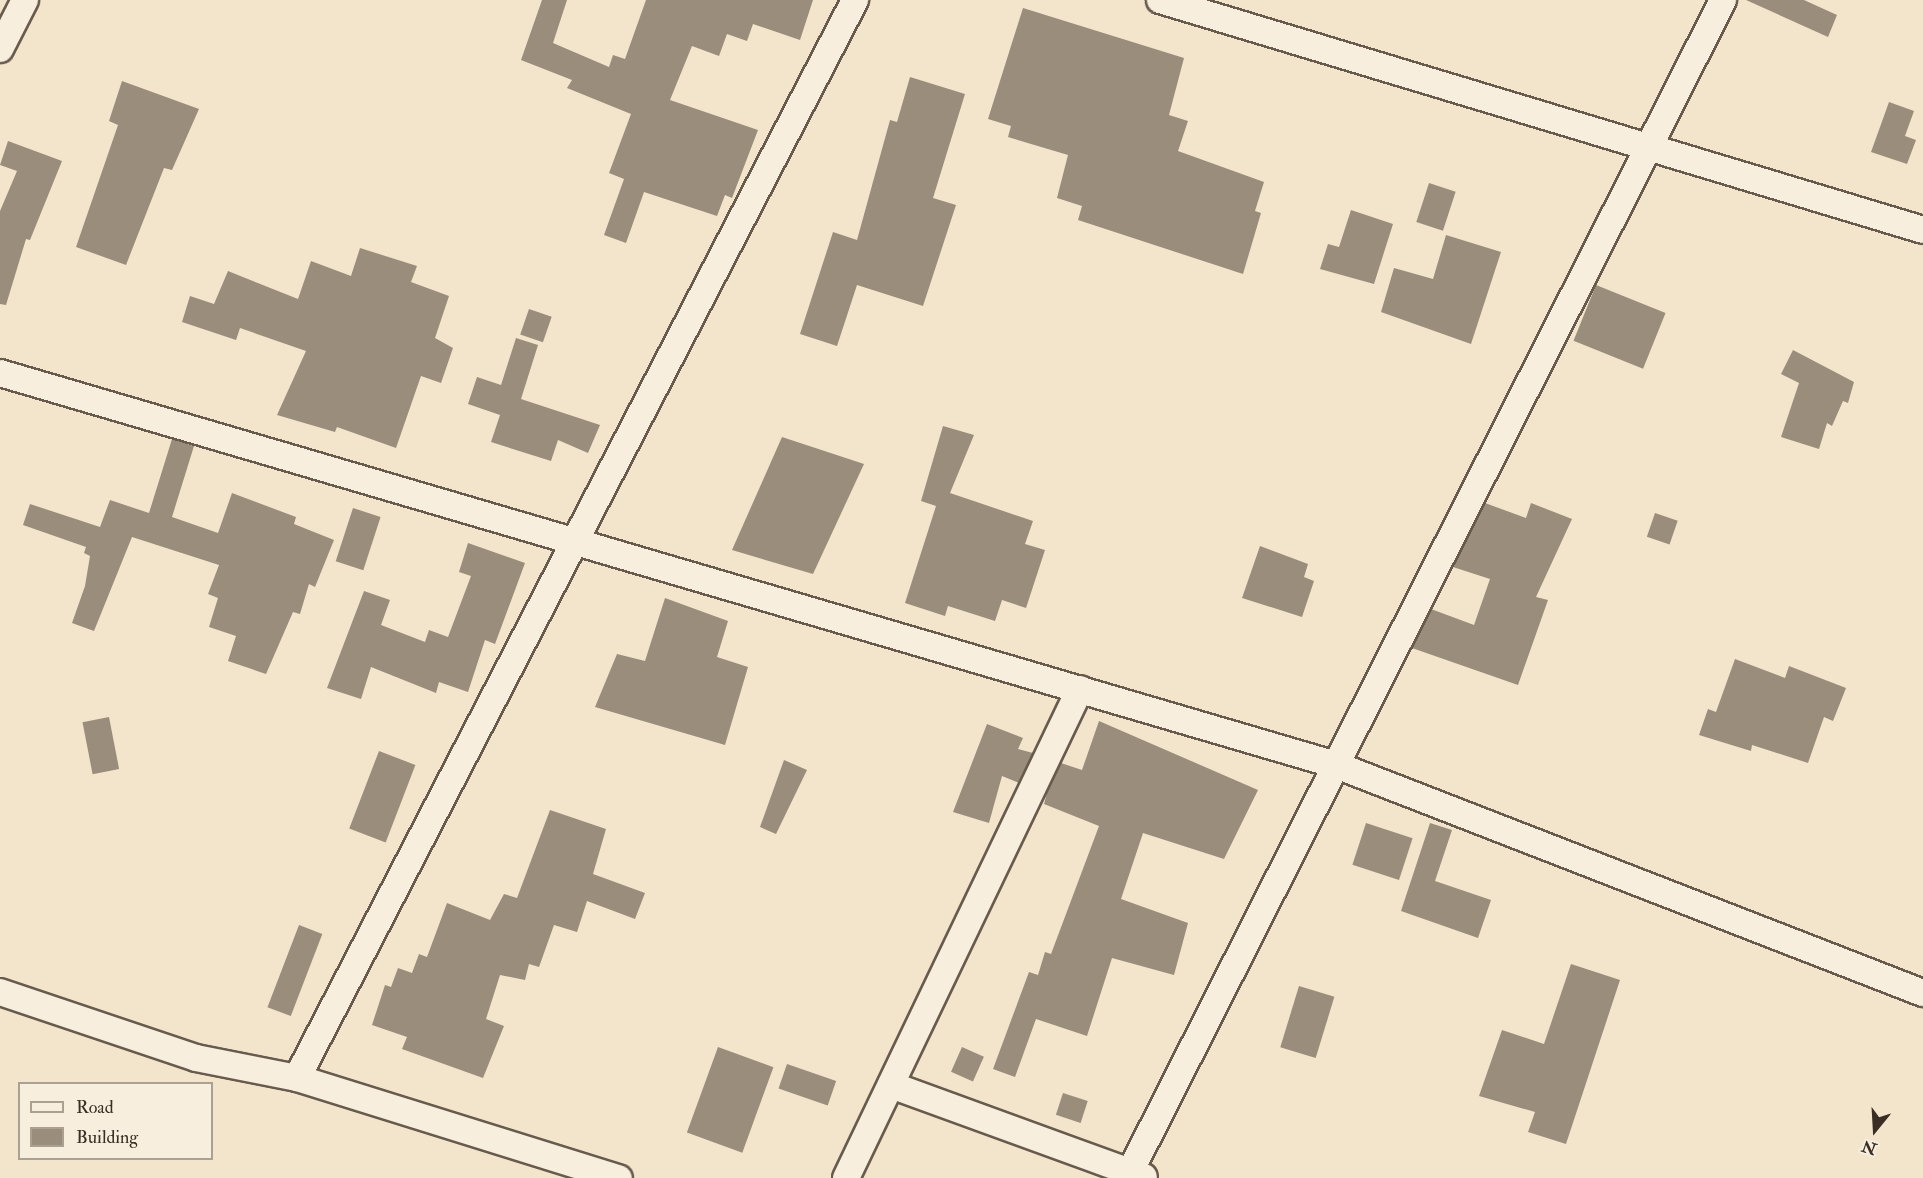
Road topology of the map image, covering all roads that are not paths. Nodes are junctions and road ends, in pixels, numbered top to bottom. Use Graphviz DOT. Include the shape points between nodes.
graph roads {
  1 [pos="25,0"];
  2 [pos="855,0"];
  3 [pos="1160,0"];
  4 [pos="1723,0"];
  5 [pos="0,49"];
  6 [pos="1650,146"];
  7 [pos="1923,230"];
  8 [pos="0,373"];
  9 [pos="574,543"];
  10 [pos="1080,689"];
  11 [pos="1336,765"];
  12 [pos="0,992"];
  13 [pos="1923,993"];
  14 [pos="297,1078"];
  15 [pos="891,1085"];
  16 [pos="1134,1176"];
  17 [pos="619,1178"];
  18 [pos="846,1178"];
  1 -- 5 [label="street"];
  2 -- 9 [label="street"];
  3 -- 6 [label="street"];
  4 -- 6 [label="street"];
  6 -- 7 [label="street"];
  6 -- 11 [label="street"];
  8 -- 9 [label="street"];
  9 -- 10 [label="street"];
  9 -- 14 [label="street"];
  10 -- 11 [label="street"];
  10 -- 15 [label="street"];
  11 -- 13 [label="street"];
  11 -- 16 [label="street"];
  12 -- 14 [label="street" via="196,1058"];
  14 -- 17 [label="street"];
  15 -- 16 [label="street"];
  15 -- 18 [label="street"];
}
